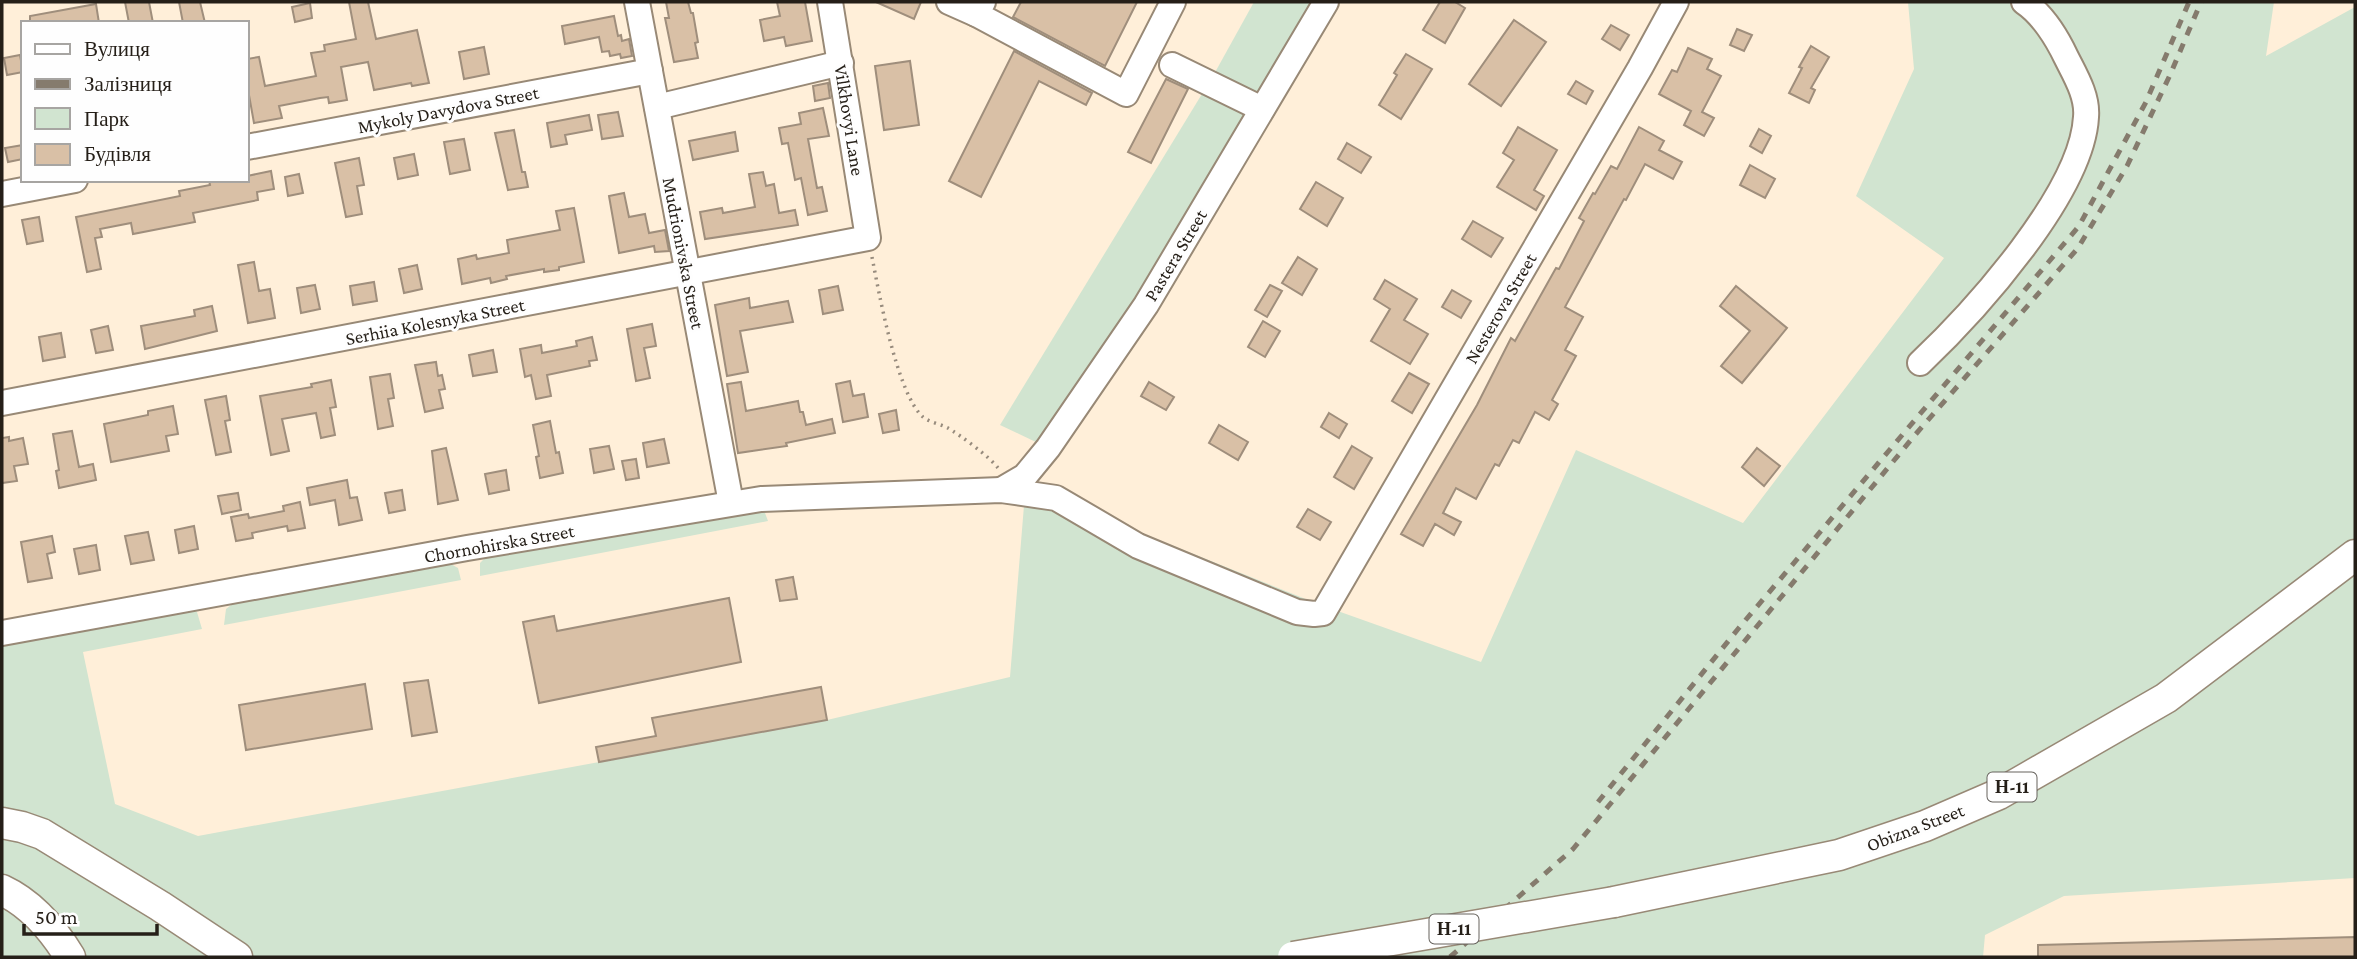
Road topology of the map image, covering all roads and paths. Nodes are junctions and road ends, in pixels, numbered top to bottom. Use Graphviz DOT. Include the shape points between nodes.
graph roads {
  1 [pos="637,2"];
  2 [pos="830,2"];
  3 [pos="949,2"];
  4 [pos="1173,2"];
  5 [pos="1326,2"];
  6 [pos="1676,2"];
  7 [pos="2024,2"];
  8 [pos="979,8"];
  9 [pos="841,63"];
  10 [pos="1172,65"];
  11 [pos="650,71"];
  12 [pos="657,107"];
  13 [pos="1262,109"];
  14 [pos="248,148"];
  15 [pos="65,182"];
  16 [pos="2,194"];
  17 [pos="868,238"];
  18 [pos="688,272"];
  19 [pos="1920,363"];
  20 [pos="2,404"];
  21 [pos="1001,490"];
  22 [pos="731,503"];
  23 [pos="2355,555"];
  24 [pos="1323,612"];
  25 [pos="2,633"];
  26 [pos="2,823"];
  27 [pos="2,890"];
  28 [pos="70,957"];
  29 [pos="237,957"];
  30 [pos="1292,957"];
  1 -- 11 [label="street, Mudrionivska Street"];
  2 -- 9 [label="street, Vilkhovyi Lane"];
  3 -- 8 [label="street"];
  4 -- 8 [label="street" via="1126,94"];
  5 -- 13 [label="street, Pastera Street"];
  6 -- 24 [label="street, Nesterova Street"];
  7 -- 19 [label="street" via="2061,46 2081,87 2087,116 2080,149 2018,256"];
  9 -- 12 [label="street"];
  9 -- 17 [label="street, Vilkhovyi Lane"];
  10 -- 13 [label="street"];
  11 -- 12 [label="street, Mudrionivska Street"];
  11 -- 14 [label="street, Mykoly Davydova Street"];
  12 -- 18 [label="street, Mudrionivska Street"];
  13 -- 21 [label="street, Pastera Street" via="1138,316 1033,467"];
  15 -- 16 [label="street"];
  17 -- 18 [label="street, Serhiia Kolesnyka Street"];
  17 -- 21 [label="path" via="884,321 914,404 924,418 970,442 994,462 1001,473"];
  18 -- 20 [label="street, Serhiia Kolesnyka Street"];
  18 -- 22 [label="street, Mudrionivska Street"];
  21 -- 22 [label="street, Chornohirska Street"];
  21 -- 24 [label="street, Chornohirska Street" via="1056,498 1138,546 1297,612"];
  22 -- 25 [label="street, Chornohirska Street"];
  23 -- 30 [label="main road, Obizna Street / Н-11, bridge" via="2166,698 1999,794 1925,826 1839,855 1614,902"];
  26 -- 29 [label="main road" via="42,834"];
  27 -- 28 [label="main road" via="35,912"];
}
